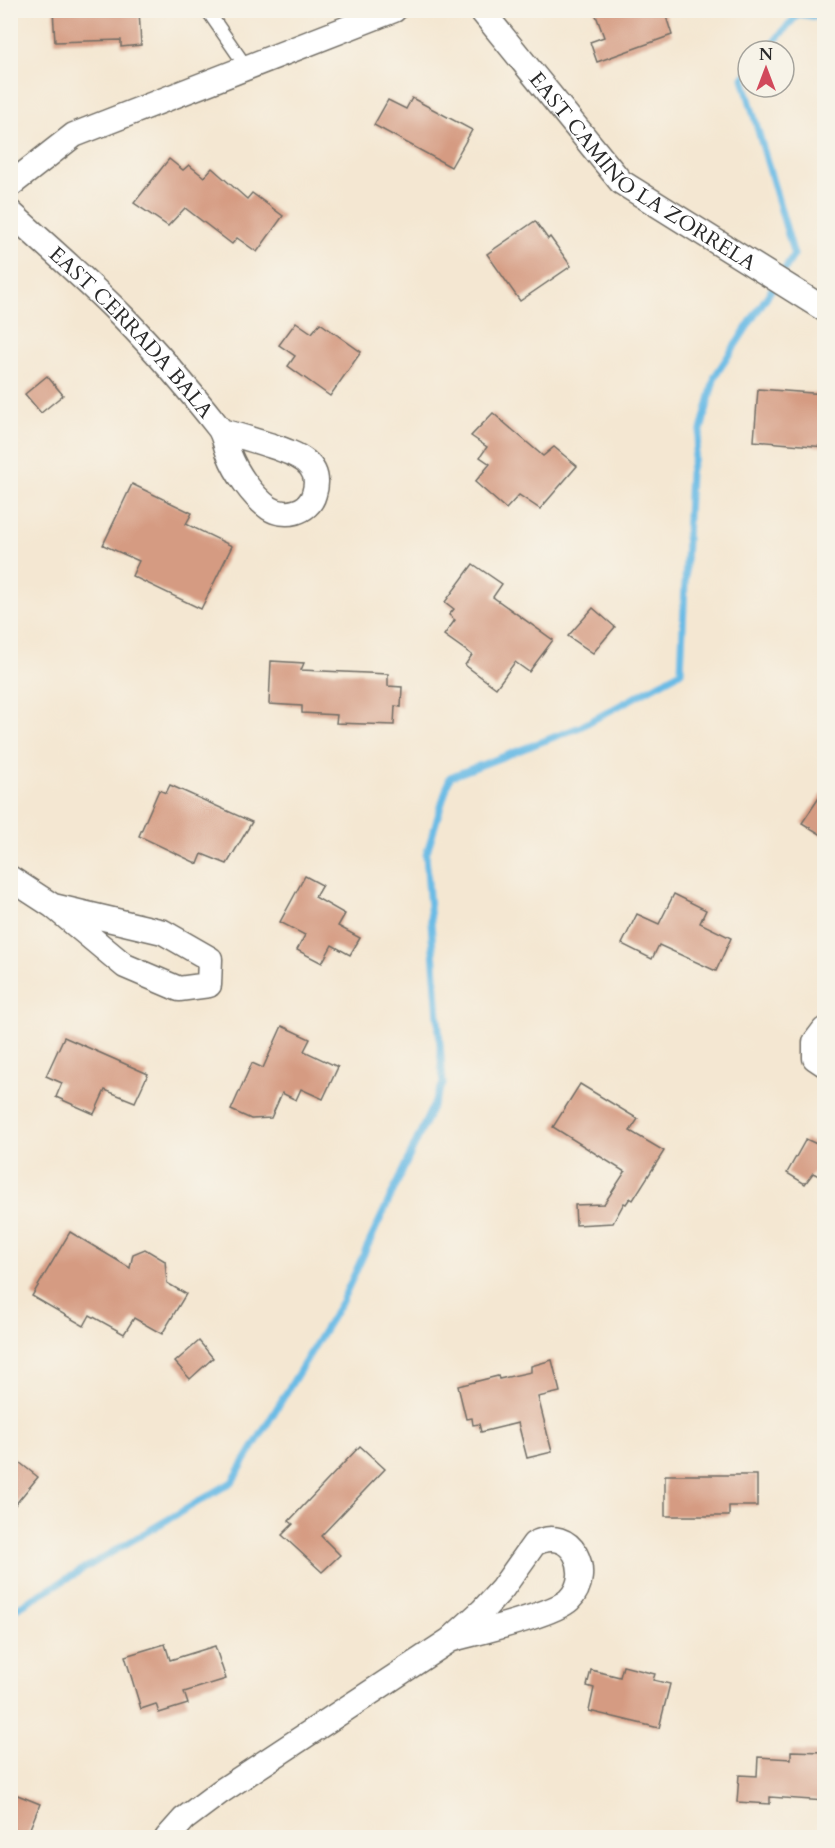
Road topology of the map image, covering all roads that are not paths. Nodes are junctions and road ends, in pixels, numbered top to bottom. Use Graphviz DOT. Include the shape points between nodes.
graph roads {
  1 [pos="207,10"];
  2 [pos="394,10"];
  3 [pos="481,10"];
  4 [pos="248,68"];
  5 [pos="10,185"];
  6 [pos="10,212"];
  7 [pos="825,309"];
  8 [pos="221,431"];
  9 [pos="10,878"];
  10 [pos="53,906"];
  11 [pos="825,1030"];
  12 [pos="825,1064"];
  13 [pos="450,1640"];
  14 [pos="167,1838"];
  1 -- 4 [label="lane"];
  2 -- 4 [label="street"];
  3 -- 7 [label="street, EAST CAMINO LA ZORRELA" via="621,182"];
  4 -- 5 [label="street" via="74,135"];
  6 -- 8 [label="street, EAST CERRADA BALA" via="124,318"];
  9 -- 10 [label="street"];
  10 -- 10 [label="street" via="163,932 210,958 209,985 179,989 125,966"];
  11 -- 12 [label="street" via="815,1042 815,1058"];
  13 -- 13 [label="street" via="545,1612 569,1599 580,1568 571,1547 552,1538 534,1544 482,1611"];
  13 -- 14 [label="street" via="220,1792 184,1819"];
}
